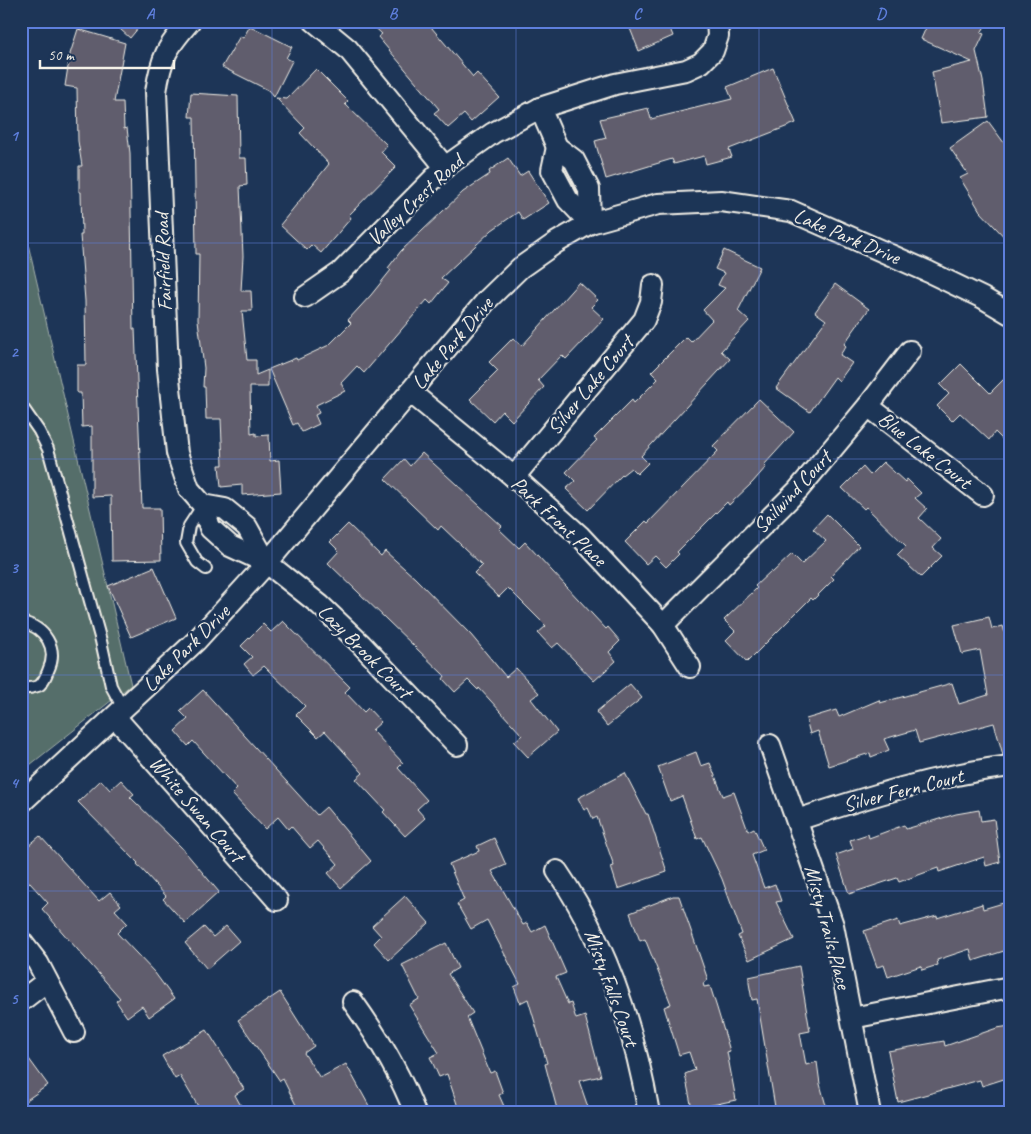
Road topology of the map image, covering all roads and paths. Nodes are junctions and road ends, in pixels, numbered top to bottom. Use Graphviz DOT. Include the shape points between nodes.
graph roads {
  1 [pos="190,21"];
  2 [pos="314,21"];
  3 [pos="718,28"];
  4 [pos="540,108"];
  5 [pos="445,167"];
  6 [pos="590,223"];
  7 [pos="653,286"];
  8 [pos="305,297"];
  9 [pos="1010,314"];
  10 [pos="910,351"];
  11 [pos="410,392"];
  12 [pos="21,405"];
  13 [pos="868,406"];
  14 [pos="514,477"];
  15 [pos="983,495"];
  16 [pos="203,505"];
  17 [pos="266,563"];
  18 [pos="206,569"];
  19 [pos="21,622"];
  20 [pos="663,625"];
  21 [pos="690,667"];
  22 [pos="21,689"];
  23 [pos="120,714"];
  24 [pos="457,745"];
  25 [pos="770,745"];
  26 [pos="1010,766"];
  27 [pos="21,803"];
  28 [pos="797,820"];
  29 [pos="557,871"];
  30 [pos="278,900"];
  31 [pos="21,941"];
  32 [pos="47,981"];
  33 [pos="1010,987"];
  34 [pos="21,1001"];
  35 [pos="353,1002"];
  36 [pos="852,1018"];
  37 [pos="74,1032"];
  38 [pos="415,1113"];
  39 [pos="649,1113"];
  40 [pos="870,1113"];
  1 -- 16 [label="street, Fairfield Road" via="167,48 156,92 168,369 176,453 189,489"];
  2 -- 5 [label="street" via="348,49"];
  3 -- 4 [label="street, Valley Crest Road" via="713,51 701,63 686,70 615,84"];
  4 -- 5 [label="street, Valley Crest Road" via="493,133"];
  4 -- 6 [label="street" via="557,147 552,170 570,178 568,200"];
  5 -- 8 [label="street, Valley Crest Road" via="341,272"];
  6 -- 9 [label="street, Lake Park Drive" via="658,204 720,201 791,212 937,276"];
  6 -- 11 [label="street, Lake Park Drive" via="520,268 492,294"];
  7 -- 14 [label="street, Silver Lake Court" via="644,320"];
  10 -- 13 [label="street, Sailwind Court"];
  11 -- 14 [label="street, Park Front Place"];
  11 -- 17 [label="street, Lake Park Drive"];
  12 -- 23 [label="lane" via="48,449"];
  13 -- 15 [label="street, Blue Lake Court"];
  13 -- 20 [label="street, Sailwind Court" via="798,490"];
  14 -- 20 [label="street, Park Front Place" via="580,536"];
  16 -- 17 [label="street" via="226,509 226,526 247,527"];
  16 -- 18 [label="lane" via="189,526 186,543"];
  17 -- 23 [label="street, Lake Park Drive" via="196,641"];
  17 -- 24 [label="street, Lazy Brook Court" via="320,604"];
  19 -- 22 [label="lane" via="30,624 47,638 53,657 46,678 39,685"];
  20 -- 21 [label="street, Park Front Place"];
  23 -- 27 [label="street, Lake Park Drive"];
  23 -- 30 [label="street, White Swan Court"];
  25 -- 28 [label="street, Misty Trails Place"];
  26 -- 28 [label="street, Silver Fern Court" via="939,778 872,795"];
  28 -- 36 [label="street, Misty Trails Place" via="832,925"];
  29 -- 39 [label="street, Misty Falls Court" via="580,904 626,1014"];
  31 -- 32 [label="street"];
  32 -- 34 [label="street"];
  32 -- 37 [label="street"];
  33 -- 36 [label="street"];
  35 -- 38 [label="street" via="375,1033 406,1089"];
  36 -- 40 [label="street, Misty Trails Place"];
}
